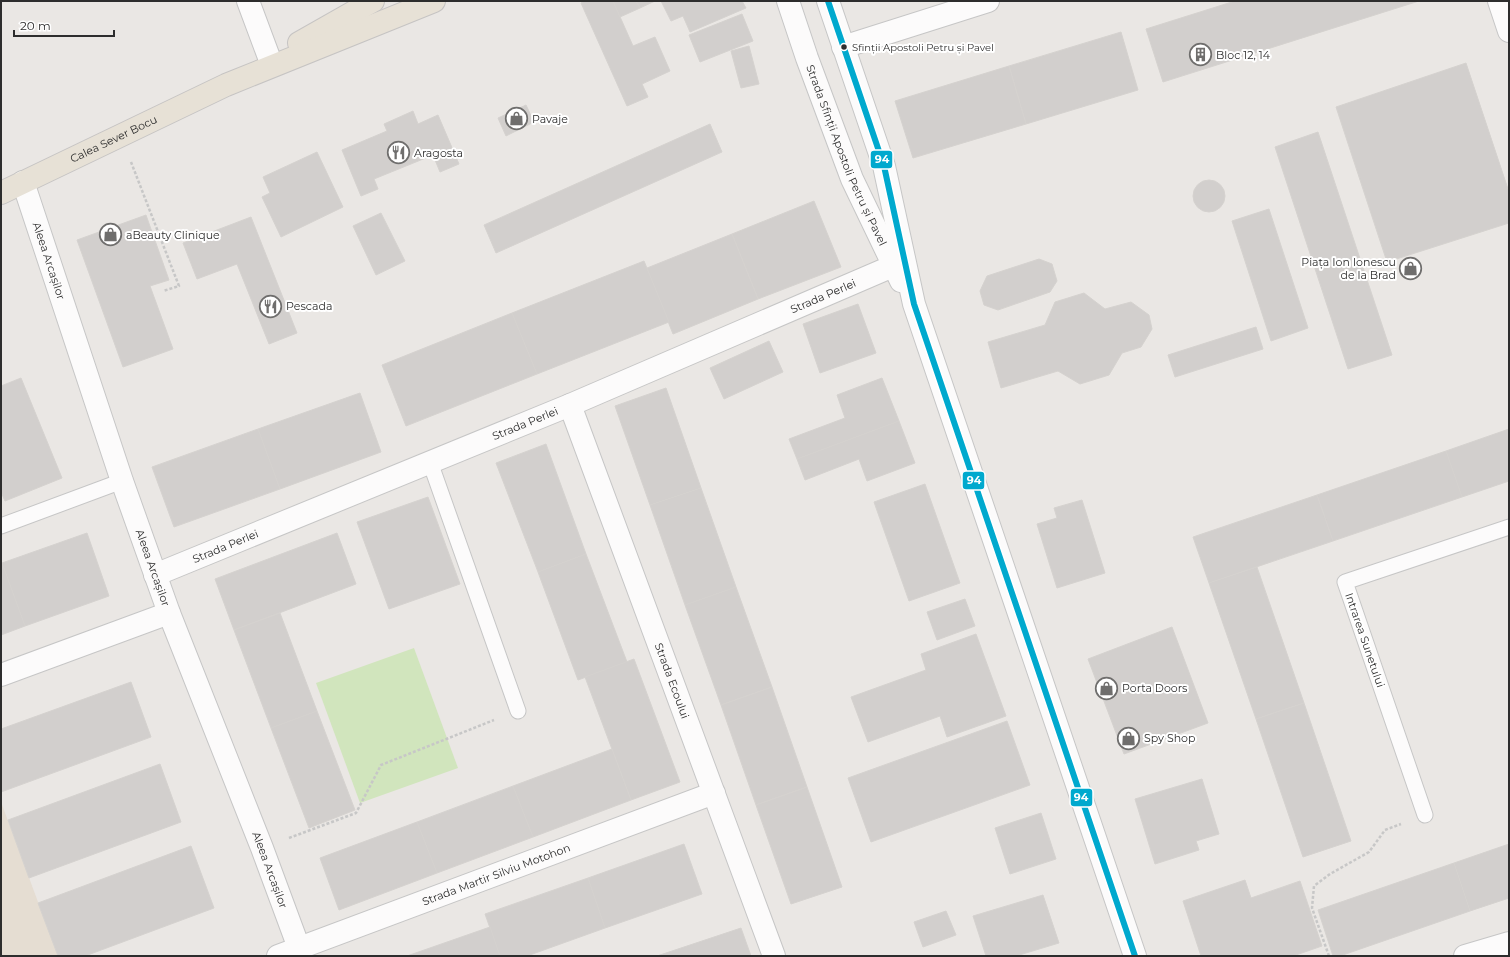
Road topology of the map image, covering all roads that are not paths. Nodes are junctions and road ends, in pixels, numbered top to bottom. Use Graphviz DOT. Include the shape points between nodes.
graph roads {
  1 [pos="248,1"];
  2 [pos="373,1"];
  3 [pos="434,1"];
  4 [pos="788,1"];
  5 [pos="828,1"];
  6 [pos="988,1"];
  7 [pos="1499,1"];
  8 [pos="1509,31"];
  9 [pos="843,47"];
  10 [pos="270,60"];
  11 [pos="226,85"];
  12 [pos="23,182"];
  13 [pos="1,193"];
  14 [pos="893,266"];
  15 [pos="914,304"];
  16 [pos="570,406"];
  17 [pos="430,462"];
  18 [pos="122,481"];
  19 [pos="1,526"];
  20 [pos="1509,527"];
  21 [pos="155,575"];
  22 [pos="169,613"];
  23 [pos="1,675"];
  24 [pos="518,711"];
  25 [pos="714,793"];
  26 [pos="1424,815"];
  27 [pos="1509,943"];
  28 [pos="299,948"];
  29 [pos="278,956"];
  30 [pos="774,956"];
  31 [pos="1135,956"];
  32 [pos="1465,956"];
  1 -- 10 [label="street"];
  2 -- 10 [label="main road, Calea Sever Bocu"];
  3 -- 11 [label="main road, Calea Sever Bocu"];
  4 -- 14 [label="street, Strada Sfinții Apostoli Petru și Pavel" via="852,179"];
  5 -- 9 [label="street, Strada Sfinții Apostoli Petru și Pavel"];
  6 -- 9 [label="street"];
  7 -- 8 [label="street"];
  9 -- 15 [label="street, Strada Sfinții Apostoli Petru și Pavel" via="884,166"];
  10 -- 11 [label="main road, Calea Sever Bocu"];
  11 -- 12 [label="main road, Calea Sever Bocu"];
  12 -- 13 [label="main road, Calea Sever Bocu"];
  12 -- 18 [label="street, Aleea Arcașilor"];
  14 -- 15 [label="street, Strada Sfinții Apostoli Petru și Pavel"];
  14 -- 16 [label="street, Strada Perlei"];
  15 -- 31 [label="street, Strada Sfinții Apostoli Petru și Pavel"];
  16 -- 17 [label="street, Strada Perlei"];
  16 -- 25 [label="street, Strada Ecoului"];
  17 -- 21 [label="street, Strada Perlei"];
  17 -- 24 [label="lane"];
  18 -- 19 [label="lane"];
  18 -- 21 [label="street, Aleea Arcașilor"];
  20 -- 26 [label="lane, Intrarea Sunetului" via="1345,582"];
  21 -- 22 [label="street, Aleea Arcașilor"];
  22 -- 23 [label="street"];
  22 -- 28 [label="street, Aleea Arcașilor"];
  25 -- 28 [label="street, Strada Martir Silviu Motohon"];
  25 -- 30 [label="street, Strada Ecoului"];
  27 -- 32 [label="street"];
  28 -- 29 [label="street, Strada Martir Silviu Motohon"];
}
